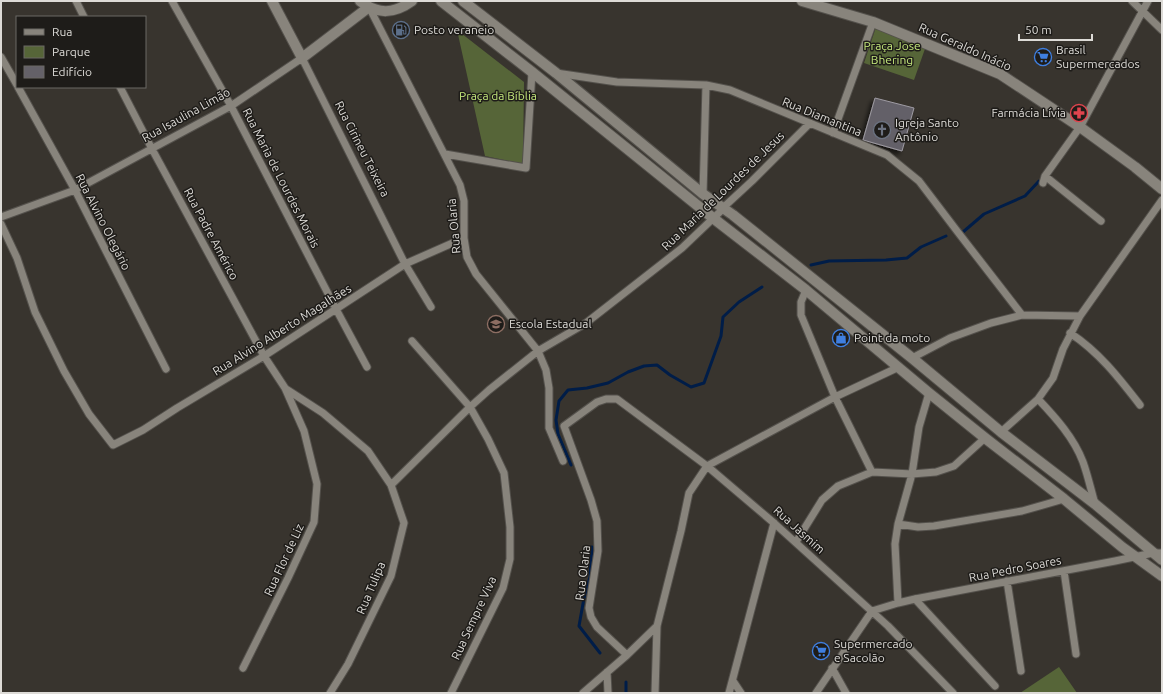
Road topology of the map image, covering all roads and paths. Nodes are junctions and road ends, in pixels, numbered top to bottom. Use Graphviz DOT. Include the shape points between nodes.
graph roads {
  1 [pos="76,1"];
  2 [pos="172,1"];
  3 [pos="272,1"];
  4 [pos="412,1"];
  5 [pos="441,1"];
  6 [pos="463,1"];
  7 [pos="802,1"];
  8 [pos="1132,1"];
  9 [pos="1148,1"];
  10 [pos="365,4"];
  11 [pos="1142,11"];
  12 [pos="84,16"];
  13 [pos="873,22"];
  14 [pos="1162,30"];
  15 [pos="1,56"];
  16 [pos="302,58"];
  17 [pos="532,72"];
  18 [pos="556,73"];
  19 [pos="16,84"];
  20 [pos="706,85"];
  21 [pos="18,88"];
  22 [pos="121,88"];
  23 [pos="231,106"];
  24 [pos="809,124"];
  25 [pos="1080,127"];
  26 [pos="833,133"];
  27 [pos="152,149"];
  28 [pos="445,154"];
  29 [pos="1045,176"];
  30 [pos="1043,183"];
  31 [pos="1162,189"];
  32 [pos="75,190"];
  33 [pos="704,194"];
  34 [pos="1162,200"];
  35 [pos="724,208"];
  36 [pos="1,217"];
  37 [pos="713,218"];
  38 [pos="1101,221"];
  39 [pos="1,224"];
  40 [pos="464,238"];
  41 [pos="405,264"];
  42 [pos="806,290"];
  43 [pos="431,307"];
  44 [pos="336,309"];
  45 [pos="1022,315"];
  46 [pos="1080,316"];
  47 [pos="1070,333"];
  48 [pos="412,341"];
  49 [pos="538,351"];
  50 [pos="264,356"];
  51 [pos="912,358"];
  52 [pos="367,367"];
  53 [pos="899,367"];
  54 [pos="166,369"];
  55 [pos="285,388"];
  56 [pos="929,393"];
  57 [pos="835,397"];
  58 [pos="617,399"];
  59 [pos="1038,399"];
  60 [pos="1140,405"];
  61 [pos="470,407"];
  62 [pos="1002,432"];
  63 [pos="985,438"];
  64 [pos="563,461"];
  65 [pos="707,466"];
  66 [pos="872,472"];
  67 [pos="912,474"];
  68 [pos="391,485"];
  69 [pos="1064,498"];
  70 [pos="1095,504"];
  71 [pos="774,523"];
  72 [pos="898,524"];
  73 [pos="796,542"];
  74 [pos="1157,553"];
  75 [pos="1136,556"];
  76 [pos="1162,560"];
  77 [pos="1064,571"];
  78 [pos="1162,576"];
  79 [pos="1007,581"];
  80 [pos="915,599"];
  81 [pos="898,603"];
  82 [pos="872,611"];
  83 [pos="657,626"];
  84 [pos="1076,654"];
  85 [pos="627,655"];
  86 [pos="243,668"];
  87 [pos="832,668"];
  88 [pos="1021,670"];
  89 [pos="607,672"];
  90 [pos="732,681"];
  91 [pos="994,686"];
  92 [pos="330,693"];
  93 [pos="451,693"];
  94 [pos="583,693"];
  95 [pos="608,693"];
  96 [pos="655,693"];
  97 [pos="729,693"];
  98 [pos="741,693"];
  99 [pos="816,693"];
  100 [pos="846,693"];
  101 [pos="953,693"];
  1 -- 12 [label="street"];
  2 -- 23 [label="street, Rua Maria de Lourdes Morais"];
  3 -- 16 [label="main road, Rua Cirineu Teixeira"];
  4 -- 10 [label="main road" via="402,8 391,11 380,11"];
  5 -- 17 [label="main road"];
  6 -- 18 [label="main road"];
  7 -- 13 [label="main road, Rua Geraldo Inácio"];
  8 -- 11 [label="street"];
  9 -- 11 [label="street"];
  10 -- 16 [label="main road, Rua Isaulina Limão"];
  10 -- 28 [label="street, Rua Olaria"];
  11 -- 14 [label="street"];
  11 -- 25 [label="street"];
  13 -- 25 [label="main road, Rua Geraldo Inácio" via="1000,74"];
  13 -- 26 [label="street"];
  15 -- 19 [label="street, Rua Alvino Olegário"];
  16 -- 23 [label="street, Rua Isaulina Limão"];
  16 -- 41 [label="street, Rua Cirineu Teixeira"];
  17 -- 28 [label="street" via="526,168"];
  17 -- 37 [label="main road"];
  18 -- 20 [label="street, Rua Diamantina" via="617,82"];
  18 -- 33 [label="main road"];
  20 -- 24 [label="street, Rua Diamantina" via="730,90"];
  20 -- 33 [label="street"];
  21 -- 32 [label="street, Rua Alvino Olegário"];
  22 -- 27 [label="street, Rua Padre Américo"];
  23 -- 27 [label="street, Rua Isaulina Limão"];
  23 -- 44 [label="street, Rua Maria de Lourdes Morais"];
  24 -- 26 [label="street, Rua Diamantina"];
  24 -- 35 [label="street, Rua Maria de Lourdes de Jesus"];
  25 -- 29 [label="street"];
  25 -- 31 [label="main road, Rua Geraldo Inácio"];
  26 -- 45 [label="street, Rua Diamantina" via="887,155 919,181"];
  27 -- 32 [label="street, Rua Isaulina Limão"];
  27 -- 50 [label="street, Rua Padre Américo"];
  28 -- 40 [label="street, Rua Olaria" via="460,185 464,201"];
  29 -- 30 [label="street"];
  29 -- 38 [label="street"];
  32 -- 36 [label="street, Rua Isaulina Limão"];
  32 -- 54 [label="street, Rua Alvino Olegário"];
  33 -- 35 [label="main road"];
  34 -- 46 [label="street"];
  35 -- 37 [label="street, Rua Maria de Lourdes de Jesus"];
  35 -- 51 [label="main road"];
  37 -- 42 [label="main road"];
  37 -- 49 [label="street, Rua Maria de Lourdes de Jesus" via="682,248 586,323"];
  39 -- 50 [label="street, Rua Alvino Alberto Magalhães" via="17,258 35,312 64,371 90,414 113,445 143,430"];
  40 -- 41 [label="street, Rua Alvino Alberto Magalhães"];
  40 -- 49 [label="street, Rua Olaria" via="466,257 476,274"];
  41 -- 43 [label="street, Rua Cirineu Teixeira"];
  41 -- 44 [label="street, Rua Alvino Alberto Magalhães"];
  42 -- 53 [label="main road"];
  42 -- 57 [label="street" via="801,302 801,315"];
  44 -- 50 [label="street, Rua Alvino Alberto Magalhães"];
  44 -- 52 [label="street, Rua Maria de Lourdes Morais"];
  45 -- 46 [label="street"];
  45 -- 51 [label="street" via="950,338"];
  46 -- 47 [label="street"];
  47 -- 59 [label="street" via="1053,378"];
  47 -- 60 [label="street" via="1099,356"];
  48 -- 61 [label="street, Rua Sempre Viva"];
  49 -- 61 [label="street, Rua Maria de Lourdes de Jesus"];
  49 -- 64 [label="street, Rua Olaria" via="546,370 549,428"];
  50 -- 55 [label="street, Rua Padre Américo"];
  51 -- 62 [label="main road"];
  53 -- 56 [label="main road"];
  53 -- 57 [label="street"];
  55 -- 68 [label="street, Rua Tulipa" via="323,413 368,451"];
  55 -- 86 [label="street, Rua Flor de Liz" via="304,430 317,484 314,522"];
  56 -- 63 [label="main road"];
  56 -- 67 [label="street" via="919,427"];
  57 -- 65 [label="street"];
  57 -- 66 [label="street"];
  58 -- 65 [label="street, Rua Jasmim"];
  58 -- 85 [label="street, Rua Olaria" via="597,402 564,426 597,521 598,551 589,608 591,618"];
  59 -- 62 [label="street"];
  59 -- 70 [label="street" via="1072,441 1083,462"];
  61 -- 68 [label="street, Rua Maria de Lourdes de Jesus"];
  61 -- 93 [label="street, Rua Sempre Viva" via="504,473 510,528 510,559 503,588"];
  62 -- 70 [label="main road"];
  63 -- 67 [label="street" via="954,466 936,472"];
  63 -- 69 [label="main road"];
  65 -- 71 [label="street, Rua Jasmim"];
  65 -- 83 [label="street" via="689,493"];
  66 -- 67 [label="street"];
  66 -- 73 [label="street" via="838,486 822,500"];
  67 -- 72 [label="street"];
  68 -- 92 [label="street, Rua Tulipa" via="404,523 391,576 348,664"];
  69 -- 72 [label="street" via="1022,511 934,526"];
  69 -- 75 [label="main road"];
  70 -- 74 [label="main road"];
  71 -- 73 [label="street, Rua Jasmim"];
  71 -- 90 [label="street"];
  72 -- 81 [label="street" via="895,544"];
  73 -- 82 [label="street, Rua Jasmim"];
  74 -- 75 [label="street, Rua Pedro Soares"];
  74 -- 76 [label="main road"];
  75 -- 77 [label="street, Rua Pedro Soares"];
  75 -- 78 [label="main road"];
  77 -- 79 [label="street, Rua Pedro Soares"];
  77 -- 84 [label="street"];
  79 -- 80 [label="street, Rua Pedro Soares"];
  79 -- 88 [label="street"];
  80 -- 81 [label="street, Rua Pedro Soares"];
  80 -- 91 [label="street"];
  81 -- 82 [label="street, Rua Pedro Soares"];
  82 -- 87 [label="street"];
  82 -- 101 [label="street, Rua Jasmim"];
  83 -- 85 [label="street"];
  83 -- 96 [label="street"];
  85 -- 89 [label="street"];
  87 -- 99 [label="street"];
  87 -- 100 [label="street"];
  89 -- 94 [label="street"];
  89 -- 95 [label="street"];
  90 -- 97 [label="street"];
  90 -- 98 [label="street"];
}
